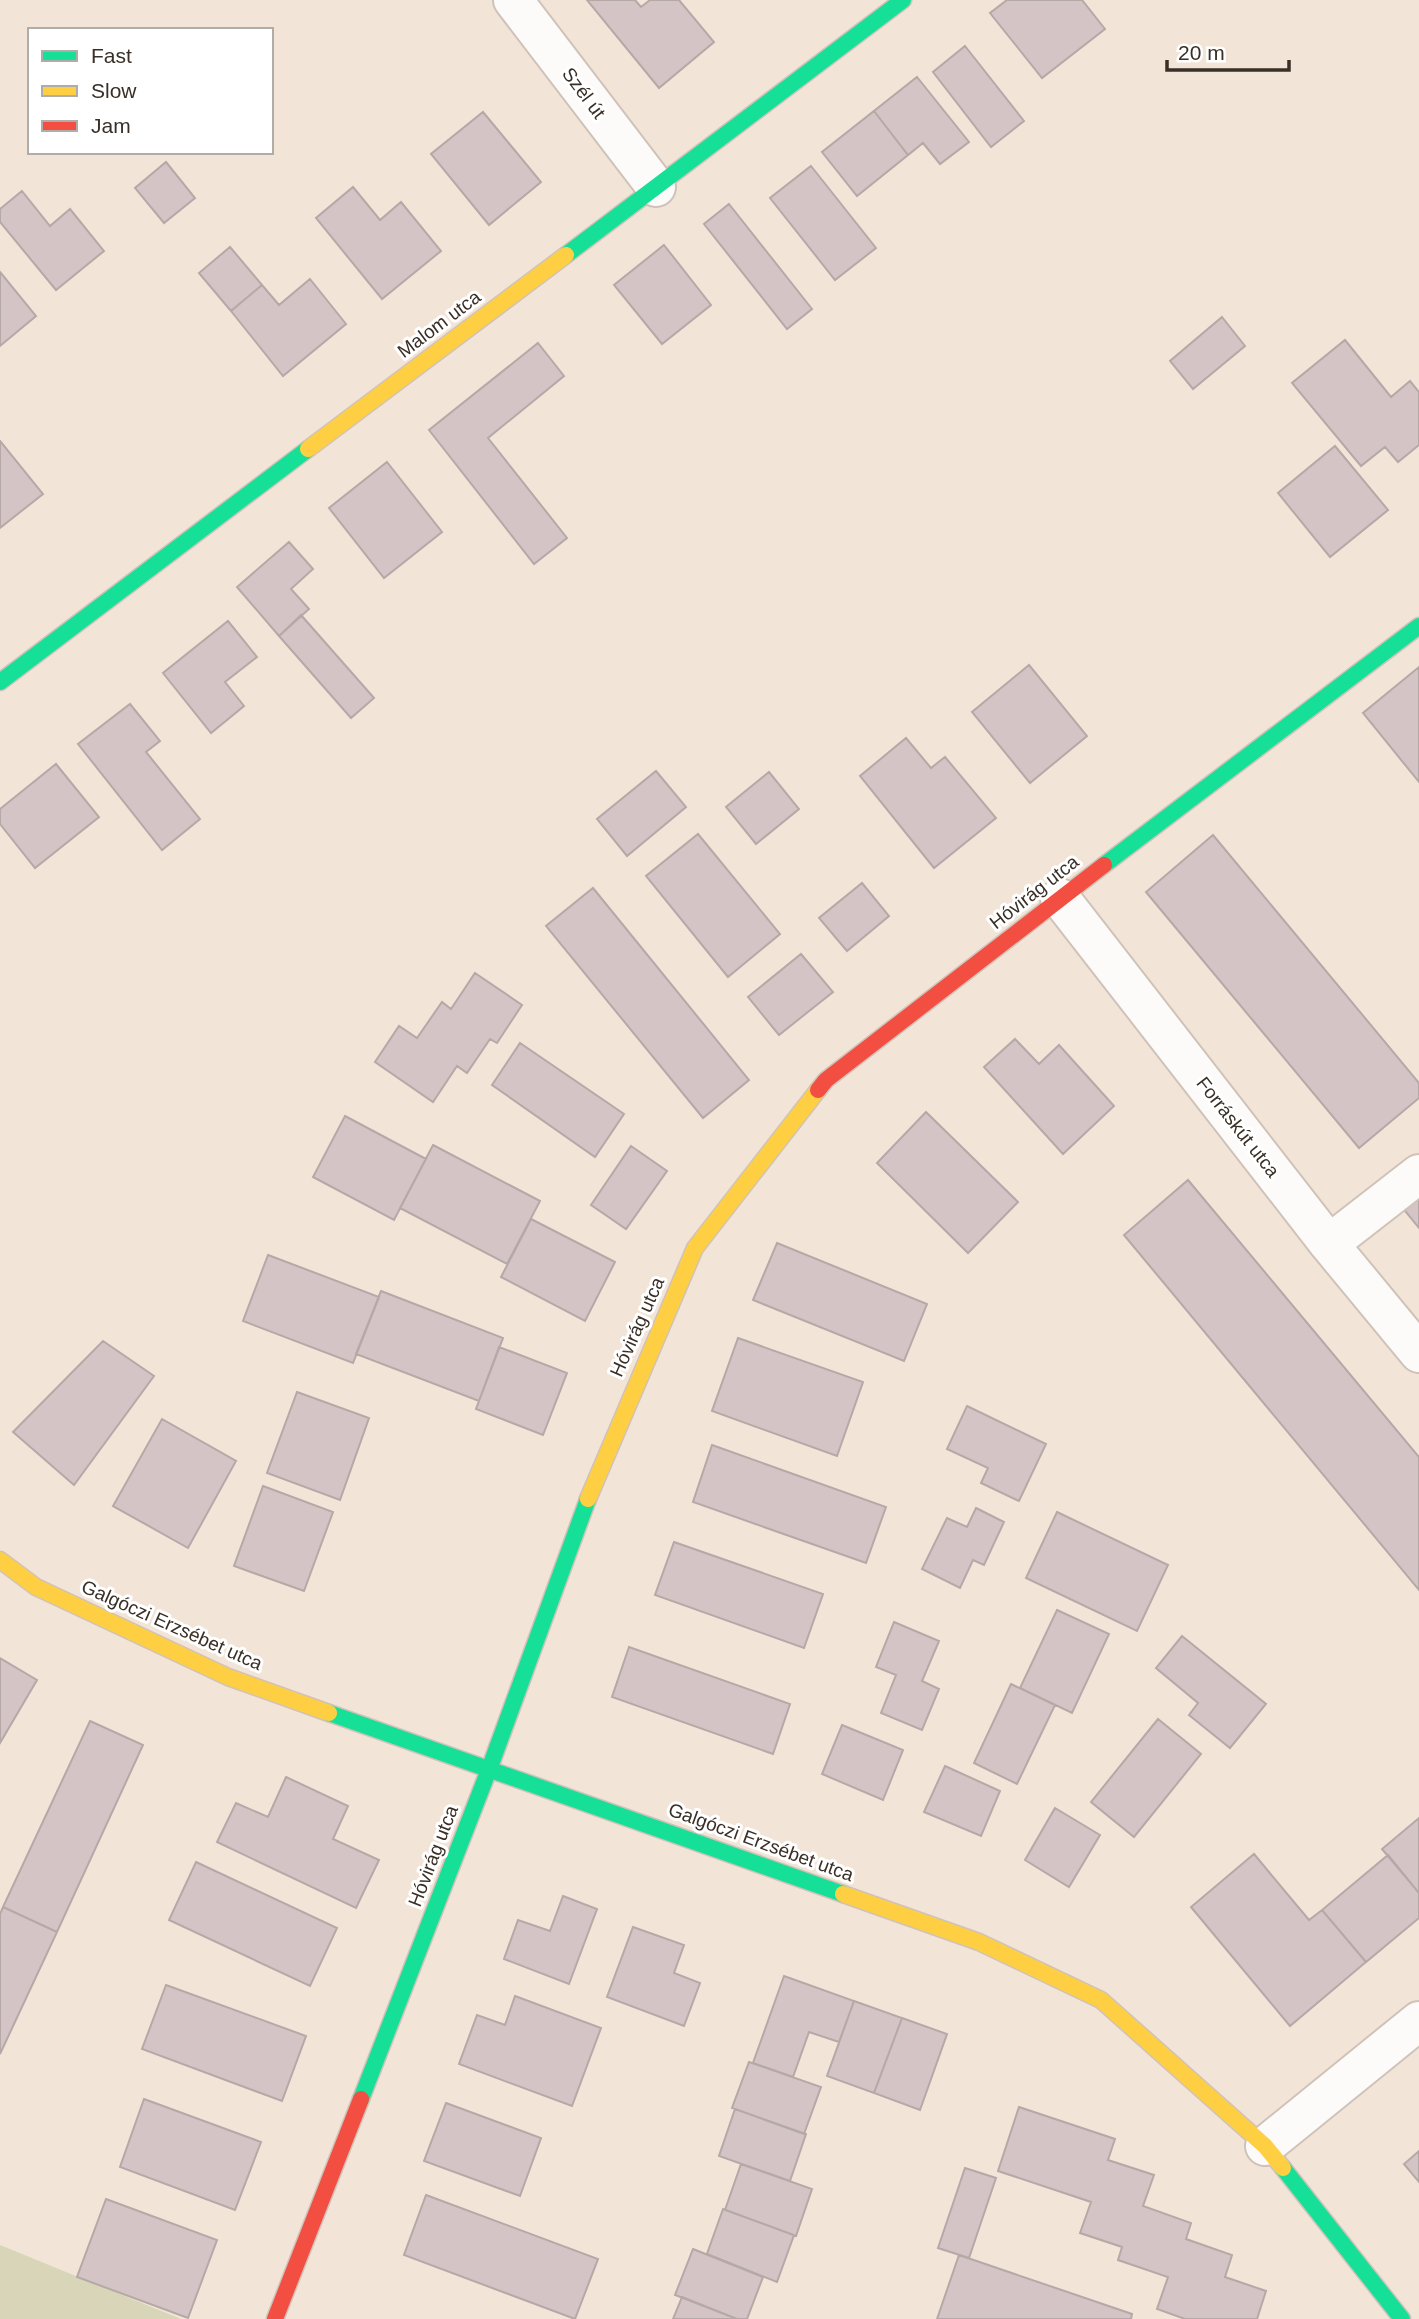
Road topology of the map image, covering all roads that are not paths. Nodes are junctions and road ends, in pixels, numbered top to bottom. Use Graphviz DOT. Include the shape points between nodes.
graph roads {
  1 [pos="513,0"];
  2 [pos="903,0"];
  3 [pos="656,187"];
  4 [pos="1419,626"];
  5 [pos="0,682"];
  6 [pos="1060,898"];
  7 [pos="1419,1174"];
  8 [pos="1329,1244"];
  9 [pos="1419,1353"];
  10 [pos="0,1560"];
  11 [pos="490,1767"];
  12 [pos="1419,2021"];
  13 [pos="1265,2146"];
  14 [pos="275,2319"];
  15 [pos="1402,2319"];
  1 -- 3 [label="street, Szél út"];
  2 -- 3 [label="street, Malom utca"];
  3 -- 5 [label="street, Malom utca"];
  4 -- 6 [label="street, Hóvirág utca"];
  6 -- 8 [label="street, Forráskút utca"];
  6 -- 11 [label="street, Hóvirág utca" via="825,1080 695,1248 603,1458"];
  7 -- 8 [label="street"];
  8 -- 9 [label="street, Forráskút utca"];
  10 -- 11 [label="street, Galgóczi Erzsébet utca" via="36,1587 228,1677"];
  11 -- 13 [label="street, Galgóczi Erzsébet utca" via="979,1942 1101,2000"];
  11 -- 14 [label="street, Hóvirág utca"];
  12 -- 13 [label="street"];
  13 -- 15 [label="street, Galgóczi Erzsébet utca"];
}
